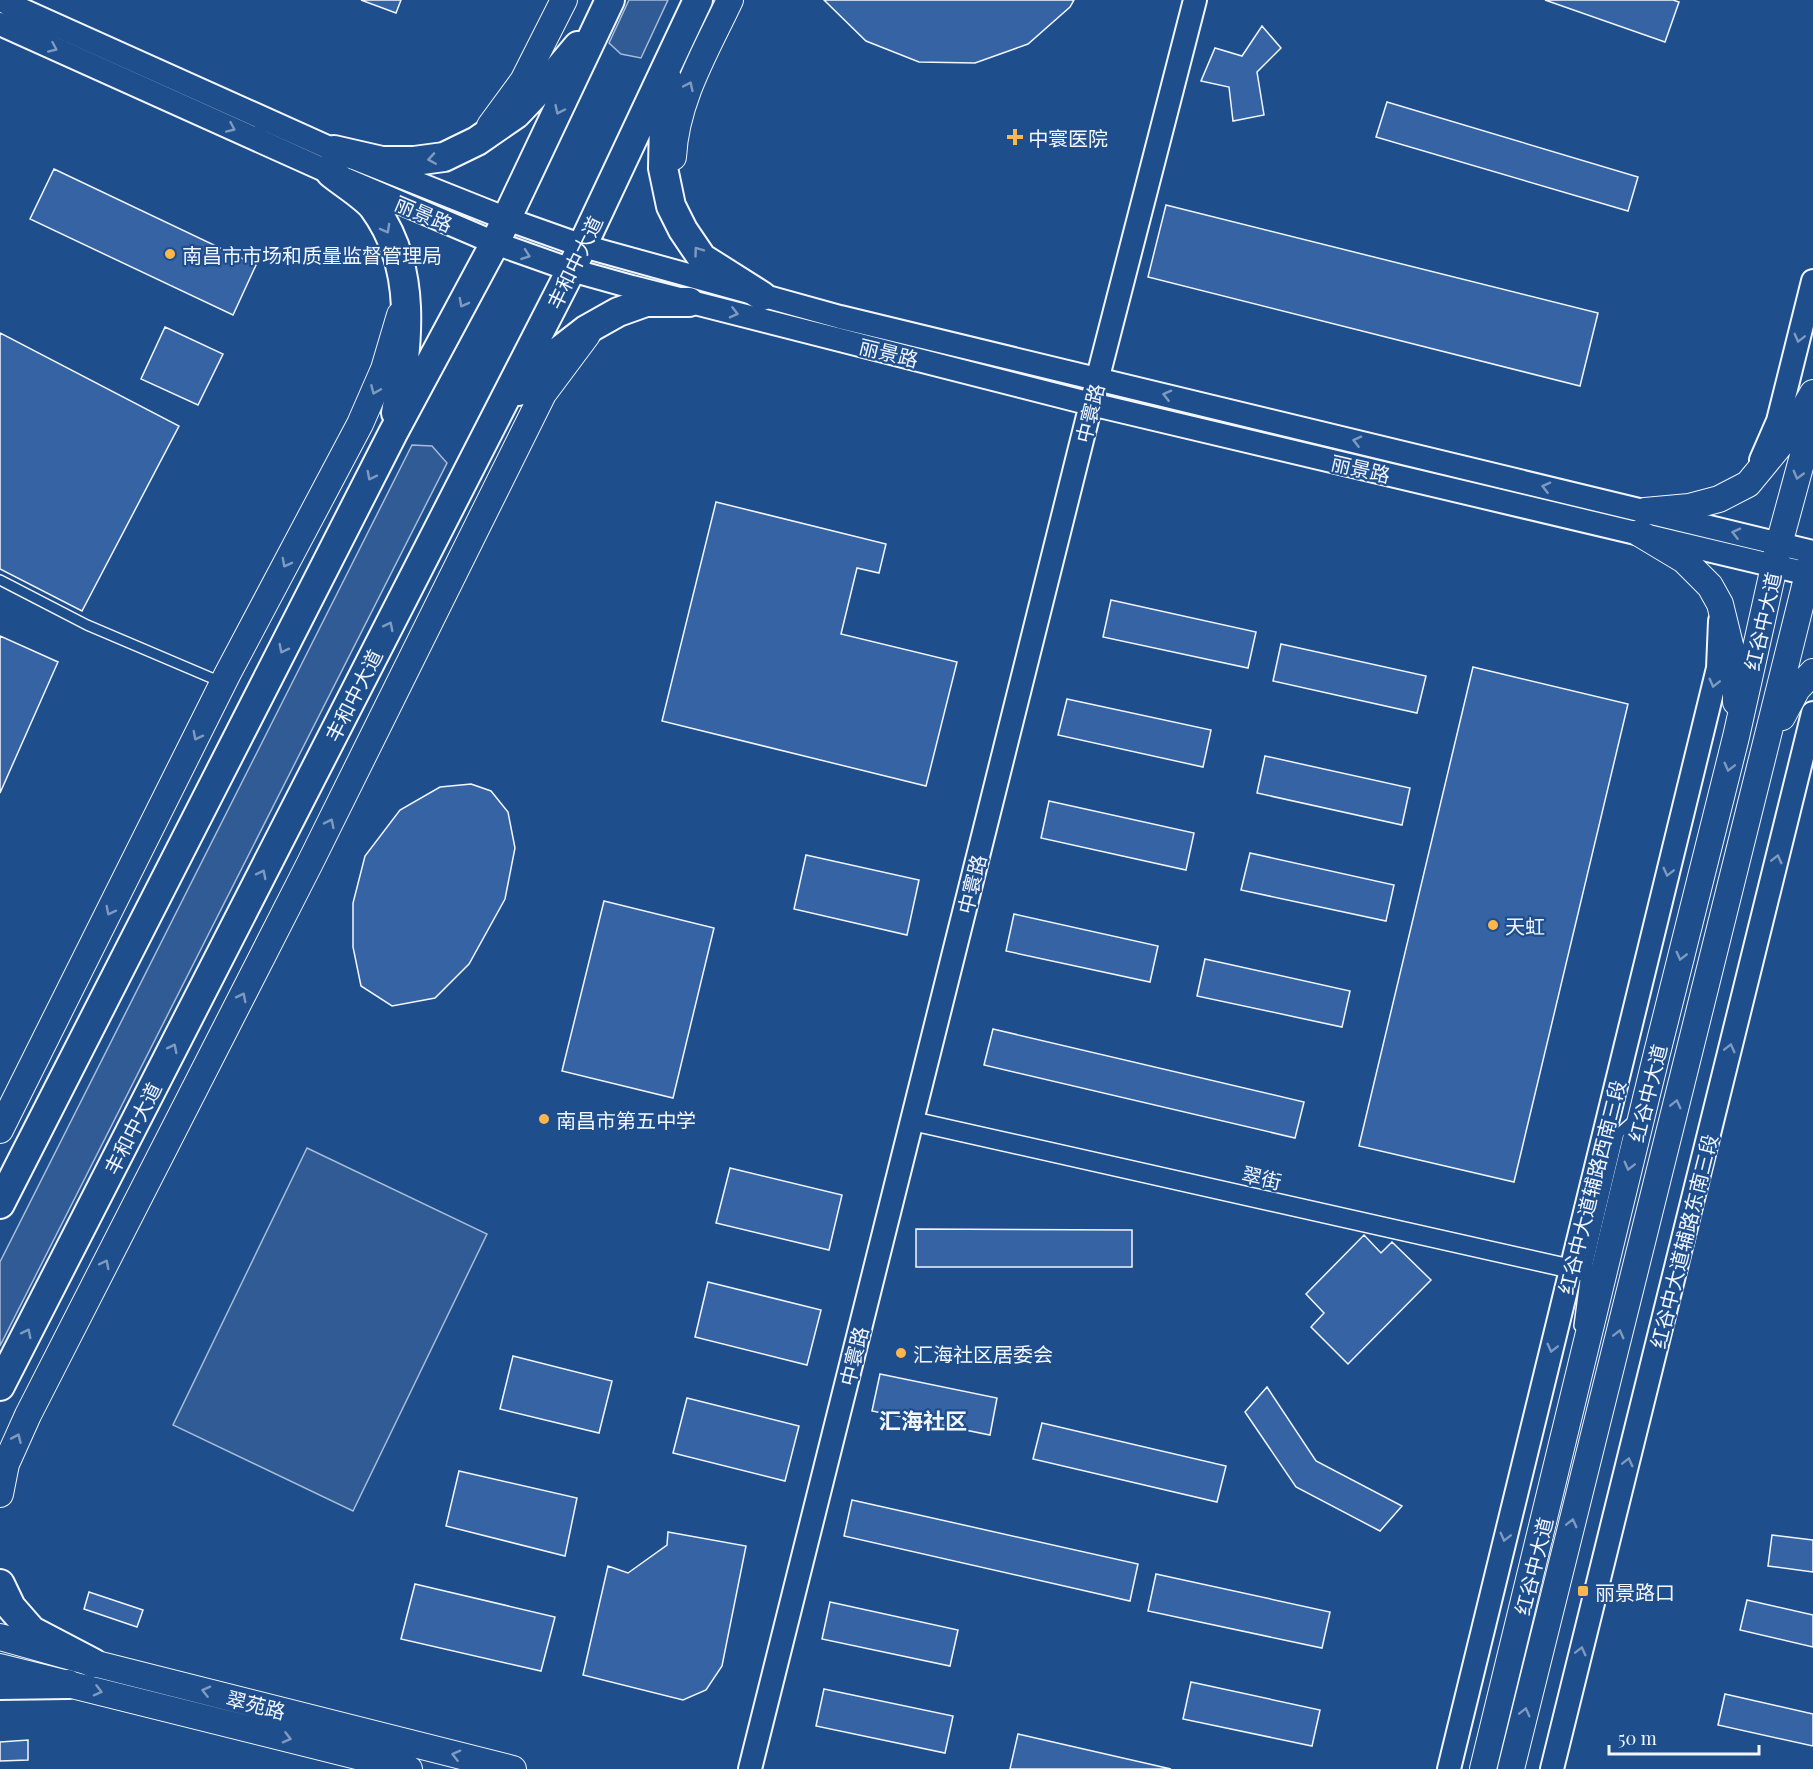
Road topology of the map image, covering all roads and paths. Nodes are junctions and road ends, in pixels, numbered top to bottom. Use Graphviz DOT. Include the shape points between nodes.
graph roads {
  1 [pos="0,0"];
  2 [pos="564,0"];
  3 [pos="698,0"];
  4 [pos="730,0"];
  5 [pos="1195,0"];
  6 [pos="606,8"];
  7 [pos="0,24"];
  8 [pos="670,60"];
  9 [pos="477,141"];
  10 [pos="333,161"];
  11 [pos="670,206"];
  12 [pos="507,219"];
  13 [pos="495,243"];
  14 [pos="577,258"];
  15 [pos="1813,281"];
  16 [pos="406,294"];
  17 [pos="762,296"];
  18 [pos="689,302"];
  19 [pos="594,326"];
  20 [pos="1098,378"];
  21 [pos="1813,393"];
  22 [pos="1091,404"];
  23 [pos="500,409"];
  24 [pos="1813,419"];
  25 [pos="393,433"];
  26 [pos="1748,484"];
  27 [pos="1642,522"];
  28 [pos="1777,555"];
  29 [pos="1812,564"];
  30 [pos="0,580"];
  31 [pos="1720,604"];
  32 [pos="1813,672"];
  33 [pos="224,683"];
  34 [pos="1813,713"];
  35 [pos="1736,737"];
  36 [pos="1766,746"];
  37 [pos="912,1121"];
  38 [pos="0,1130"];
  39 [pos="4,1187"];
  40 [pos="1587,1272"];
  41 [pos="1578,1331"];
  42 [pos="1576,1343"];
  43 [pos="0,1386"];
  44 [pos="1564,1437"];
  45 [pos="0,1494"];
  46 [pos="0,1584"];
  47 [pos="0,1637"];
  48 [pos="93,1663"];
  49 [pos="0,1667"];
  50 [pos="68,1684"];
  51 [pos="0,1685"];
  52 [pos="409,1769"];
  53 [pos="513,1769"];
  54 [pos="750,1769"];
  55 [pos="1449,1769"];
  56 [pos="1483,1769"];
  57 [pos="1511,1769"];
  58 [pos="1552,1769"];
  1 -- 10 [label="street, 丽景路"];
  2 -- 9 [label="main road" via="523,81"];
  3 -- 8 [label="main road, 丰和中大道"];
  11 -- 4 [label="main road, one-way" via="674,140 685,94"];
  5 -- 20 [label="street, 中寰路"];
  6 -- 9 [label="main road" via="557,71 516,114"];
  6 -- 12 [label="main road, one-way"];
  7 -- 10 [label="street, 丽景路, one-way"];
  8 -- 11 [label="main road" via="663,168"];
  8 -- 14 [label="main road, 丰和中大道"];
  9 -- 10 [label="main road, one-way" via="444,157"];
  10 -- 12 [label="street, 丽景路"];
  10 -- 13 [label="street, 丽景路"];
  10 -- 16 [label="main road, one-way" via="373,207 390,236 403,268"];
  17 -- 11 [label="main road, one-way" via="702,258"];
  12 -- 13 [label="main road"];
  12 -- 14 [label="street, 丽景路"];
  13 -- 14 [label="street, 丽景路, one-way"];
  13 -- 25 [label="main road, one-way"];
  14 -- 17 [label="street, 丽景路"];
  14 -- 18 [label="street, 丽景路"];
  14 -- 23 [label="main road, 丰和中大道"];
  15 -- 26 [label="street, one-way" via="1778,421"];
  16 -- 25 [label="main road" via="401,388"];
  16 -- 33 [label="main road, one-way" via="384,369 360,424"];
  17 -- 20 [label="street, 丽景路"];
  18 -- 19 [label="main road" via="646,302"];
  18 -- 22 [label="street, 丽景路, one-way"];
  19 -- 23 [label="main road" via="550,358"];
  45 -- 19 [label="main road, one-way" via="6,1464 28,1415 316,852 543,393"];
  20 -- 22 [label="street, 中寰路"];
  27 -- 20 [label="street, 丽景路, one-way"];
  21 -- 26 [label="main road" via="1790,433"];
  22 -- 27 [label="street, 丽景路"];
  22 -- 37 [label="street, 中寰路"];
  43 -- 23 [label="main road, 丰和中大道, one-way"];
  24 -- 28 [label="main road, 红谷中大道, one-way"];
  25 -- 39 [label="main road, one-way"];
  26 -- 27 [label="main road" via="1719,499"];
  27 -- 28 [label="street, 丽景路"];
  27 -- 31 [label="main road" via="1710,586"];
  28 -- 29 [label="street, 丽景路"];
  28 -- 35 [label="main road, 红谷中大道"];
  29 -- 36 [label="main road, 红谷中大道"];
  30 -- 33 [label="lane" via="87,625"];
  31 -- 35 [label="main road" via="1735,677"];
  31 -- 40 [label="street, 红谷中大道辅路西南三段, one-way" via="1718,668"];
  32 -- 36 [label="main road" via="1797,689"];
  33 -- 38 [label="main road, one-way"];
  58 -- 34 [label="street, 红谷中大道辅路东南三段, one-way"];
  35 -- 40 [label="main road, 红谷中大道, one-way" via="1642,1112"];
  57 -- 36 [label="main road, 红谷中大道, one-way"];
  37 -- 40 [label="street, 翠街"];
  37 -- 54 [label="street, 中寰路"];
  40 -- 41 [label="lane"];
  40 -- 44 [label="main road, 红谷中大道"];
  40 -- 55 [label="street, 红谷中大道辅路西南三段, one-way"];
  42 -- 44 [label="lane"];
  44 -- 56 [label="main road, 红谷中大道"];
  46 -- 48 [label="main road" via="12,1607 32,1631"];
  47 -- 48 [label="main road, 翠苑路"];
  53 -- 48 [label="main road, 翠苑路, one-way"];
  49 -- 50 [label="main road, 翠苑路"];
  50 -- 51 [label="main road"];
  50 -- 52 [label="main road, 翠苑路, one-way"];
}
